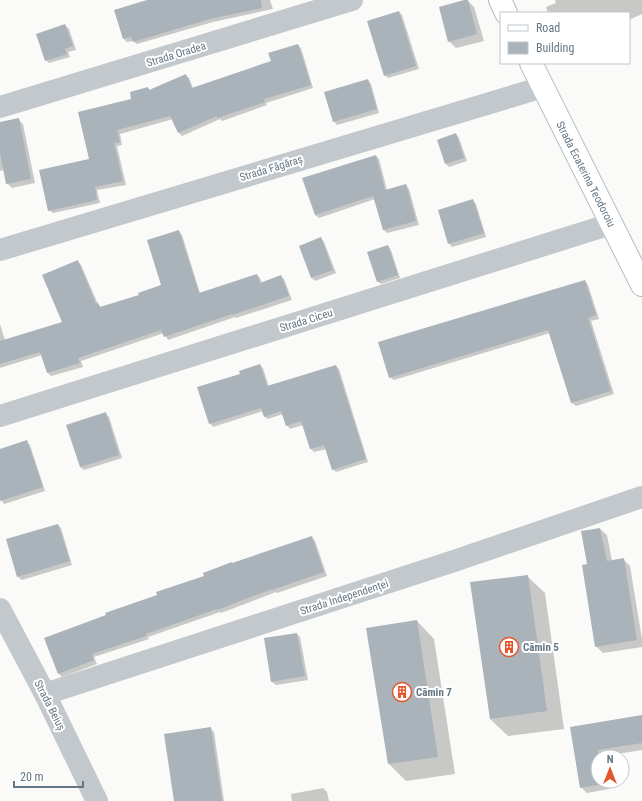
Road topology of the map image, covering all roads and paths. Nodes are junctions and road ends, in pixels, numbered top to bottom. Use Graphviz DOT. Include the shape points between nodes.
graph roads {
  1 [pos="352,0"];
  2 [pos="500,0"];
  3 [pos="506,12"];
  4 [pos="532,64"];
  5 [pos="543,87"];
  6 [pos="0,107"];
  7 [pos="611,224"];
  8 [pos="0,250"];
  9 [pos="642,285"];
  10 [pos="0,416"];
  11 [pos="642,497"];
  12 [pos="0,609"];
  13 [pos="45,694"];
  14 [pos="97,801"];
  1 -- 6 [label="street, Strada Oradea"];
  2 -- 3 [label="main road"];
  4 -- 5 [label="main road, Strada Ecaterina Teodoroiu"];
  5 -- 7 [label="main road, Strada Ecaterina Teodoroiu"];
  5 -- 8 [label="street, Strada Făgăraș"];
  7 -- 9 [label="main road, Strada Ecaterina Teodoroiu"];
  7 -- 10 [label="street, Strada Ciceu"];
  11 -- 13 [label="street, Strada Independenței"];
  12 -- 13 [label="street, Strada Beiuș"];
  13 -- 14 [label="street, Strada Beiuș"];
}
